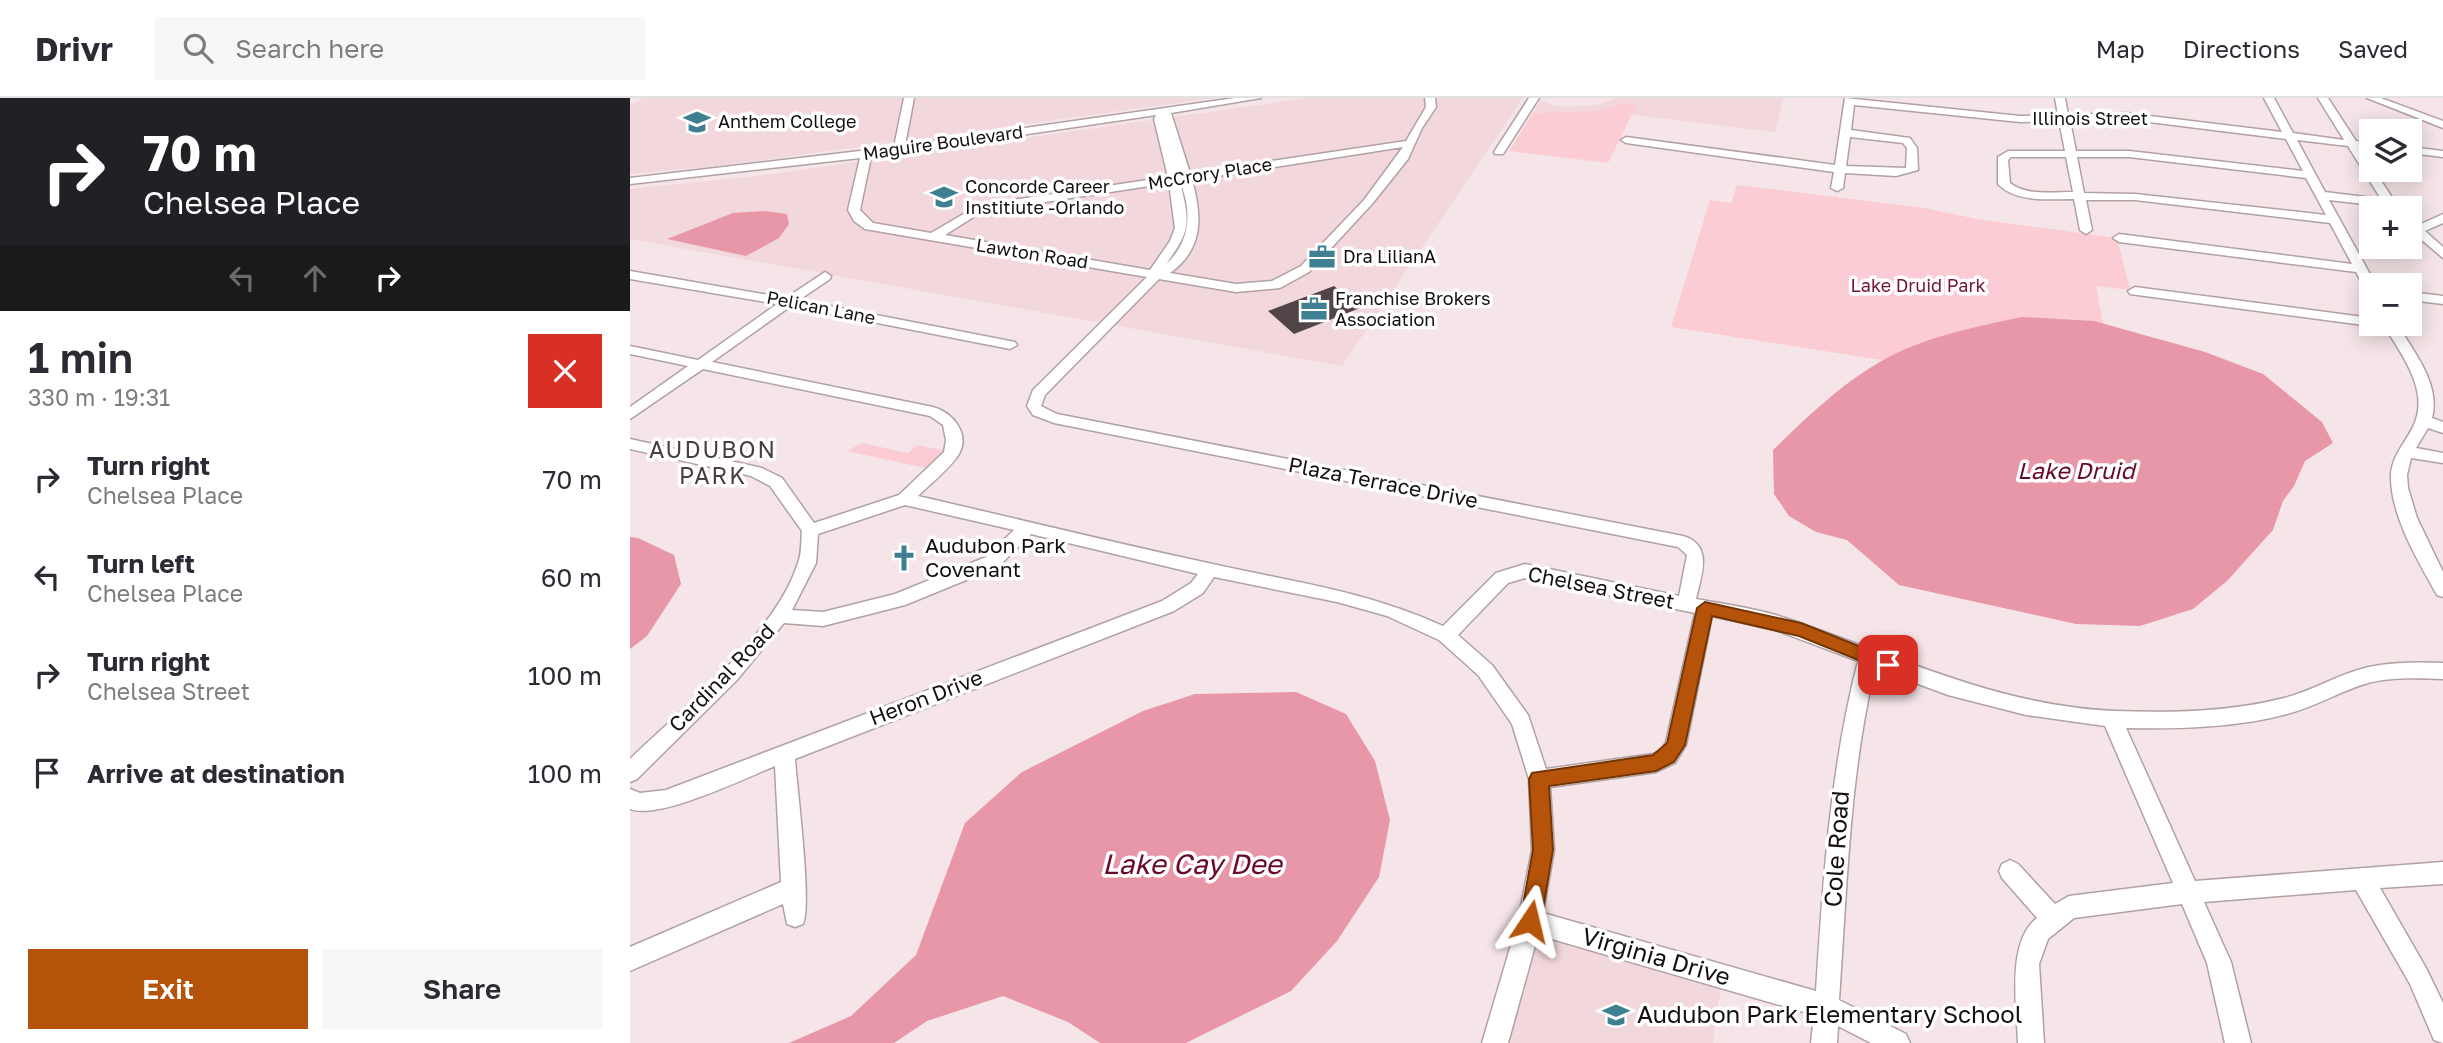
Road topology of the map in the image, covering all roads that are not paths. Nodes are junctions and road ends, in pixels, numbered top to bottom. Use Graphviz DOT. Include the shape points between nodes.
graph roads {
  1 [pos="909,98"];
  2 [pos="1256,98"];
  3 [pos="1430,98"];
  4 [pos="1534,98"];
  5 [pos="2060,98"];
  6 [pos="2269,98"];
  7 [pos="2323,98"];
  8 [pos="2372,98"];
  9 [pos="1850,99"];
  10 [pos="1163,112"];
  11 [pos="2065,118"];
  12 [pos="2443,125"];
  13 [pos="1845,132"];
  14 [pos="2290,138"];
  15 [pos="1626,139"];
  16 [pos="1411,143"];
  17 [pos="2352,144"];
  18 [pos="2359,145"];
  19 [pos="899,149"];
  20 [pos="2422,151"];
  21 [pos="1499,152"];
  22 [pos="866,154"];
  23 [pos="2443,154"];
  24 [pos="2072,156"];
  25 [pos="1839,169"];
  26 [pos="2310,175"];
  27 [pos="1178,179"];
  28 [pos="630,181"];
  29 [pos="1837,188"];
  30 [pos="2320,195"];
  31 [pos="2385,196"];
  32 [pos="2080,197"];
  33 [pos="2359,201"];
  34 [pos="2443,218"];
  35 [pos="2334,220"];
  36 [pos="2422,225"];
  37 [pos="2087,230"];
  38 [pos="2422,236"];
  39 [pos="933,237"];
  40 [pos="2119,238"];
  41 [pos="2443,254"];
  42 [pos="2360,269"];
  43 [pos="2362,273"];
  44 [pos="630,275"];
  45 [pos="1156,275"];
  46 [pos="825,276"];
  47 [pos="2136,291"];
  48 [pos="2422,297"];
  49 [pos="2443,300"];
  50 [pos="788,302"];
  51 [pos="2359,320"];
  52 [pos="2395,336"];
  53 [pos="1010,345"];
  54 [pos="630,350"];
  55 [pos="700,365"];
  56 [pos="630,414"];
  57 [pos="2424,420"];
  58 [pos="2443,428"];
  59 [pos="630,444"];
  60 [pos="2406,452"];
  61 [pos="2443,458"];
  62 [pos="905,499"];
  63 [pos="1027,528"];
  64 [pos="810,530"];
  65 [pos="2434,553"];
  66 [pos="1210,570"];
  67 [pos="2443,590"];
  68 [pos="1695,606"];
  69 [pos="780,616"];
  70 [pos="1446,635"];
  71 [pos="1868,658"];
  72 [pos="2443,671"];
  73 [pos="2112,719"];
  74 [pos="784,752"];
  75 [pos="630,773"];
  76 [pos="1539,779"];
  77 [pos="630,799"];
  78 [pos="2010,871"];
  79 [pos="2443,873"];
  80 [pos="2361,878"];
  81 [pos="794,888"];
  82 [pos="2188,892"];
  83 [pos="795,916"];
  84 [pos="2054,919"];
  85 [pos="1530,921"];
  86 [pos="630,959"];
  87 [pos="1827,1007"];
  88 [pos="2443,1031"];
  89 [pos="1495,1043"];
  90 [pos="1824,1043"];
  91 [pos="1898,1043"];
  92 [pos="2031,1043"];
  93 [pos="2238,1043"];
  1 -- 19 [label="street"];
  2 -- 10 [label="street, Maguire Boulevard"];
  3 -- 16 [label="street" via="1431,107"];
  4 -- 21 [label="street"];
  5 -- 11 [label="street"];
  6 -- 14 [label="street"];
  7 -- 17 [label="street"];
  8 -- 12 [label="street"];
  9 -- 11 [label="street, Illinois Street" via="2020,119"];
  9 -- 13 [label="street"];
  10 -- 19 [label="street, Maguire Boulevard"];
  10 -- 27 [label="street" via="1169,117"];
  11 -- 14 [label="street, Illinois Street" via="2125,116"];
  11 -- 24 [label="street"];
  13 -- 25 [label="street"];
  13 -- 25 [label="street" via="1906,141 1912,148 1912,170 1896,174"];
  14 -- 17 [label="street, Illinois Street"];
  14 -- 26 [label="street"];
  15 -- 25 [label="street"];
  16 -- 27 [label="street, McCrory Place"];
  16 -- 45 [label="street, Lawton Road" via="1389,178 1294,277 1275,285 1236,288"];
  17 -- 18 [label="street, Illinois Street"];
  17 -- 31 [label="street"];
  19 -- 22 [label="street, Maguire Boulevard"];
  20 -- 23 [label="street"];
  22 -- 28 [label="street, Maguire Boulevard"];
  22 -- 39 [label="street, Lawton Road" via="854,207 858,218 874,227"];
  24 -- 26 [label="street" via="2129,154"];
  24 -- 32 [label="street"];
  24 -- 32 [label="street" via="2008,154 2002,159 2003,180 2010,189 2030,195"];
  25 -- 29 [label="street"];
  26 -- 30 [label="street"];
  27 -- 39 [label="street, McCrory Place" via="992,207"];
  27 -- 45 [label="street" via="1193,216 1192,235 1175,262"];
  30 -- 33 [label="street"];
  30 -- 35 [label="street"];
  32 -- 35 [label="street" via="2157,199"];
  32 -- 37 [label="street"];
  34 -- 36 [label="street"];
  35 -- 42 [label="street"];
  38 -- 41 [label="street"];
  39 -- 45 [label="street, Lawton Road"];
  40 -- 42 [label="street"];
  42 -- 43 [label="street"];
  44 -- 50 [label="street, Pelican Lane"];
  45 -- 68 [label="street, Plaza Terrace Drive" via="1038,393 1034,406 1047,417 1683,542 1695,553"];
  46 -- 50 [label="street"];
  47 -- 51 [label="street"];
  48 -- 49 [label="street"];
  50 -- 53 [label="street, Pelican Lane"];
  50 -- 55 [label="street"];
  52 -- 57 [label="street" via="2425,391"];
  54 -- 55 [label="street"];
  55 -- 56 [label="street"];
  55 -- 62 [label="street" via="945,415 955,444 951,454"];
  57 -- 58 [label="street"];
  57 -- 60 [label="street"];
  59 -- 64 [label="street" via="756,472 776,482"];
  60 -- 61 [label="street"];
  60 -- 65 [label="street" via="2400,464 2400,490"];
  62 -- 63 [label="street"];
  62 -- 64 [label="street"];
  63 -- 66 [label="street"];
  63 -- 69 [label="street" via="992,562 899,600 822,619"];
  64 -- 69 [label="street, Cardinal Road" via="807,562"];
  65 -- 67 [label="street"];
  66 -- 70 [label="street" via="1337,595 1392,611"];
  66 -- 74 [label="street, Heron Drive" via="1197,588 1168,606"];
  68 -- 70 [label="street, Chelsea Street" via="1534,572 1514,572 1502,578"];
  68 -- 71 [label="street, Chelsea Street" via="1801,630"];
  68 -- 76 [label="street" via="1676,745 1668,757 1656,763"];
  69 -- 75 [label="street, Cardinal Road"];
  70 -- 76 [label="street" via="1485,670 1521,721"];
  71 -- 73 [label="street, Chelsea Street" via="1948,687 2026,707"];
  71 -- 87 [label="street, Cole Road" via="1852,714 1842,781"];
  72 -- 73 [label="street, Chelsea Street" via="2368,675 2287,706 2246,714"];
  73 -- 82 [label="street"];
  74 -- 77 [label="street, Heron Drive" via="666,799 640,803"];
  74 -- 81 [label="street"];
  76 -- 85 [label="street" via="1543,850"];
  78 -- 84 [label="street"];
  79 -- 80 [label="street"];
  80 -- 82 [label="street"];
  80 -- 88 [label="street" via="2418,976"];
  81 -- 83 [label="street"];
  81 -- 86 [label="street"];
  82 -- 84 [label="street" via="2069,907"];
  82 -- 93 [label="street" via="2219,961"];
  84 -- 92 [label="street" via="2039,931 2027,964"];
  85 -- 87 [label="street, Virginia Drive"];
  85 -- 89 [label="street"];
  87 -- 90 [label="street, Cole Road"];
  87 -- 91 [label="street, Virginia Drive"];
}
